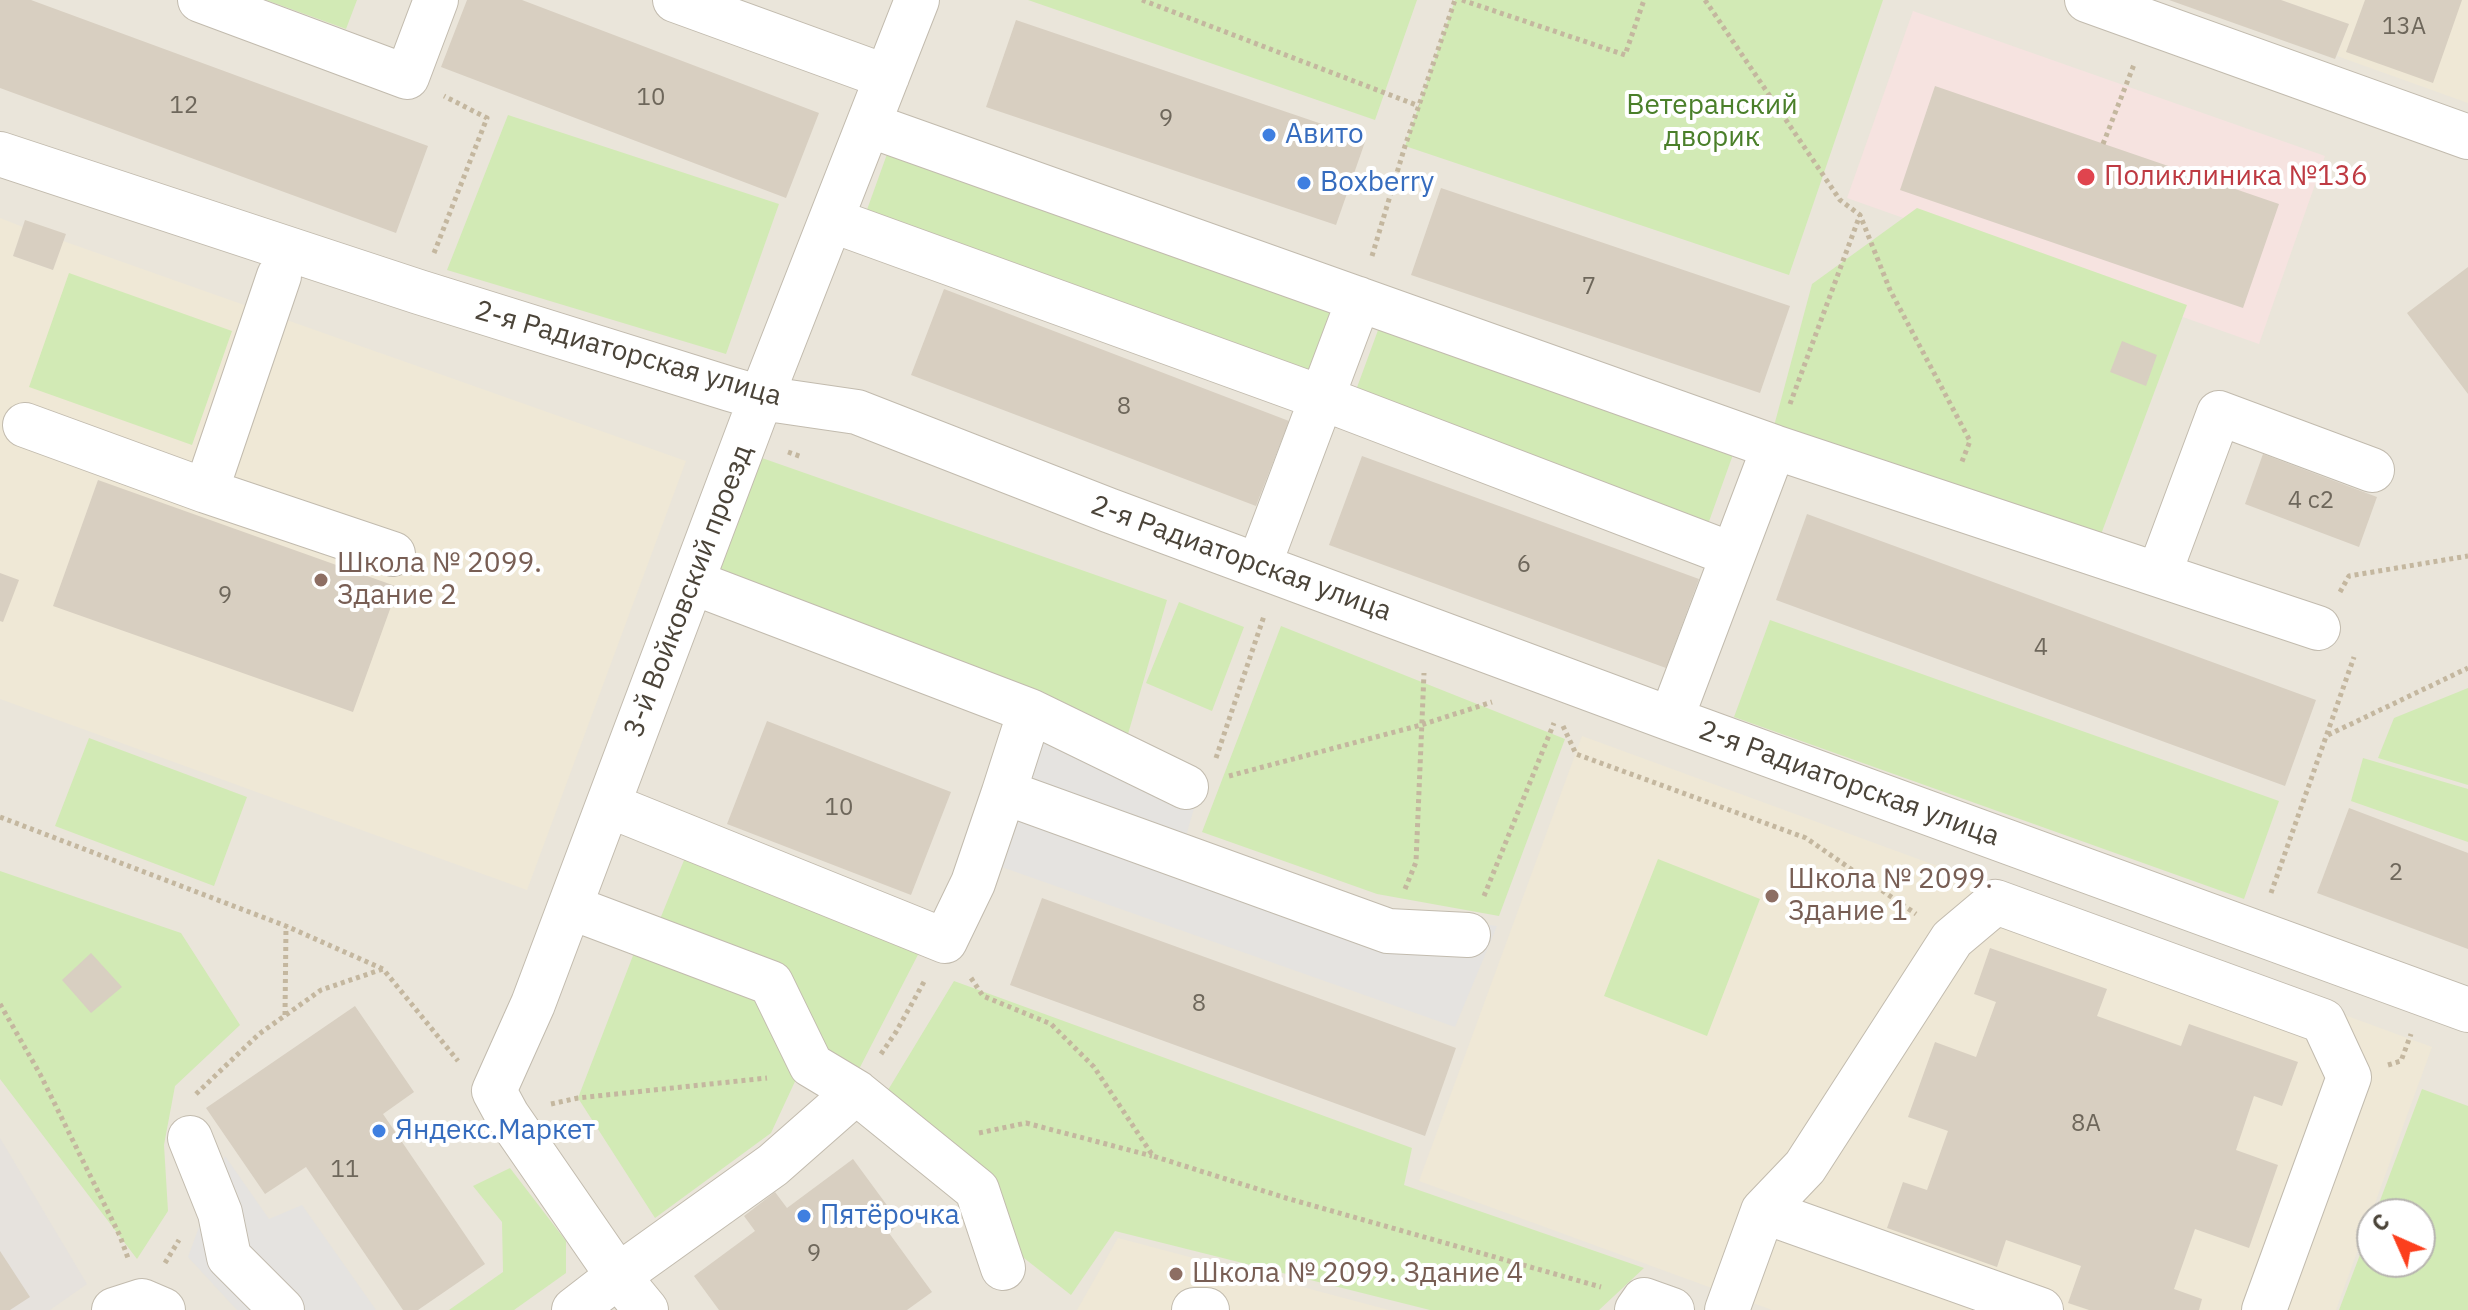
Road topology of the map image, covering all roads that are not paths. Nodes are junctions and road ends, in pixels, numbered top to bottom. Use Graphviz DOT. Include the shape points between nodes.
graph roads {
  1 [pos="200,0"];
  2 [pos="436,0"];
  3 [pos="675,0"];
  4 [pos="917,0"];
  5 [pos="2087,0"];
  6 [pos="887,77"];
  7 [pos="869,125"];
  8 [pos="2468,137"];
  9 [pos="0,154"];
  10 [pos="831,220"];
  11 [pos="279,276"];
  12 [pos="1359,299"];
  13 [pos="761,398"];
  14 [pos="1322,398"];
  15 [pos="25,425"];
  16 [pos="1774,447"];
  17 [pos="2372,470"];
  18 [pos="206,491"];
  19 [pos="393,554"];
  20 [pos="1733,555"];
  21 [pos="2159,574"];
  22 [pos="692,582"];
  23 [pos="1263,585"];
  24 [pos="2318,628"];
  25 [pos="1030,711"];
  26 [pos="1671,719"];
  27 [pos="1197,785"];
  28 [pos="1004,792"];
  29 [pos="608,805"];
  30 [pos="570,907"];
  31 [pos="1468,935"];
  32 [pos="2468,1010"];
  33 [pos="856,1092"];
  34 [pos="190,1138"];
  35 [pos="1763,1211"];
  36 [pos="1003,1268"];
  37 [pos="618,1276"];
  38 [pos="282,1310"];
  39 [pos="574,1310"];
  40 [pos="646,1310"];
  41 [pos="1194,1310"];
  42 [pos="1207,1310"];
  43 [pos="1727,1310"];
  44 [pos="2041,1310"];
  45 [pos="2264,1310"];
  1 -- 2 [label="street" via="407,77"];
  3 -- 6 [label="street"];
  4 -- 6 [label="street, 3-й Войковский проезд"];
  5 -- 8 [label="street"];
  6 -- 7 [label="street, 3-й Войковский проезд"];
  7 -- 10 [label="street, 3-й Войковский проезд"];
  7 -- 12 [label="street"];
  9 -- 13 [label="street, 2-я Радиаторская улица"];
  10 -- 13 [label="street, 3-й Войковский проезд"];
  10 -- 14 [label="street"];
  11 -- 18 [label="street"];
  12 -- 14 [label="street"];
  12 -- 16 [label="street"];
  13 -- 22 [label="street, 3-й Войковский проезд"];
  13 -- 23 [label="street, 2-я Радиаторская улица" via="857,412 1108,510"];
  14 -- 20 [label="street"];
  14 -- 23 [label="street"];
  15 -- 18 [label="street"];
  16 -- 20 [label="street"];
  16 -- 21 [label="street"];
  17 -- 21 [label="street" via="2219,413"];
  18 -- 19 [label="street"];
  20 -- 26 [label="street"];
  21 -- 24 [label="street"];
  22 -- 25 [label="street"];
  22 -- 29 [label="street, 3-й Войковский проезд"];
  23 -- 26 [label="street, 2-я Радиаторская улица"];
  25 -- 27 [label="street"];
  25 -- 28 [label="street"];
  26 -- 32 [label="street, 2-я Радиаторская улица"];
  28 -- 29 [label="street" via="973,883 945,941"];
  28 -- 31 [label="street" via="1388,931"];
  29 -- 30 [label="street, 3-й Войковский проезд"];
  30 -- 33 [label="street" via="771,983 811,1065"];
  30 -- 37 [label="street, 3-й Войковский проезд" via="500,1103"];
  33 -- 36 [label="street" via="977,1190"];
  33 -- 37 [label="street" via="773,1165"];
  34 -- 38 [label="street" via="220,1213 229,1257"];
  35 -- 43 [label="street"];
  35 -- 44 [label="street"];
  35 -- 45 [label="street" via="1805,1167 1952,939 1996,902 2323,1021 2349,1077"];
  37 -- 39 [label="street"];
  37 -- 40 [label="street"];
  41 -- 42 [label="street"];
}
